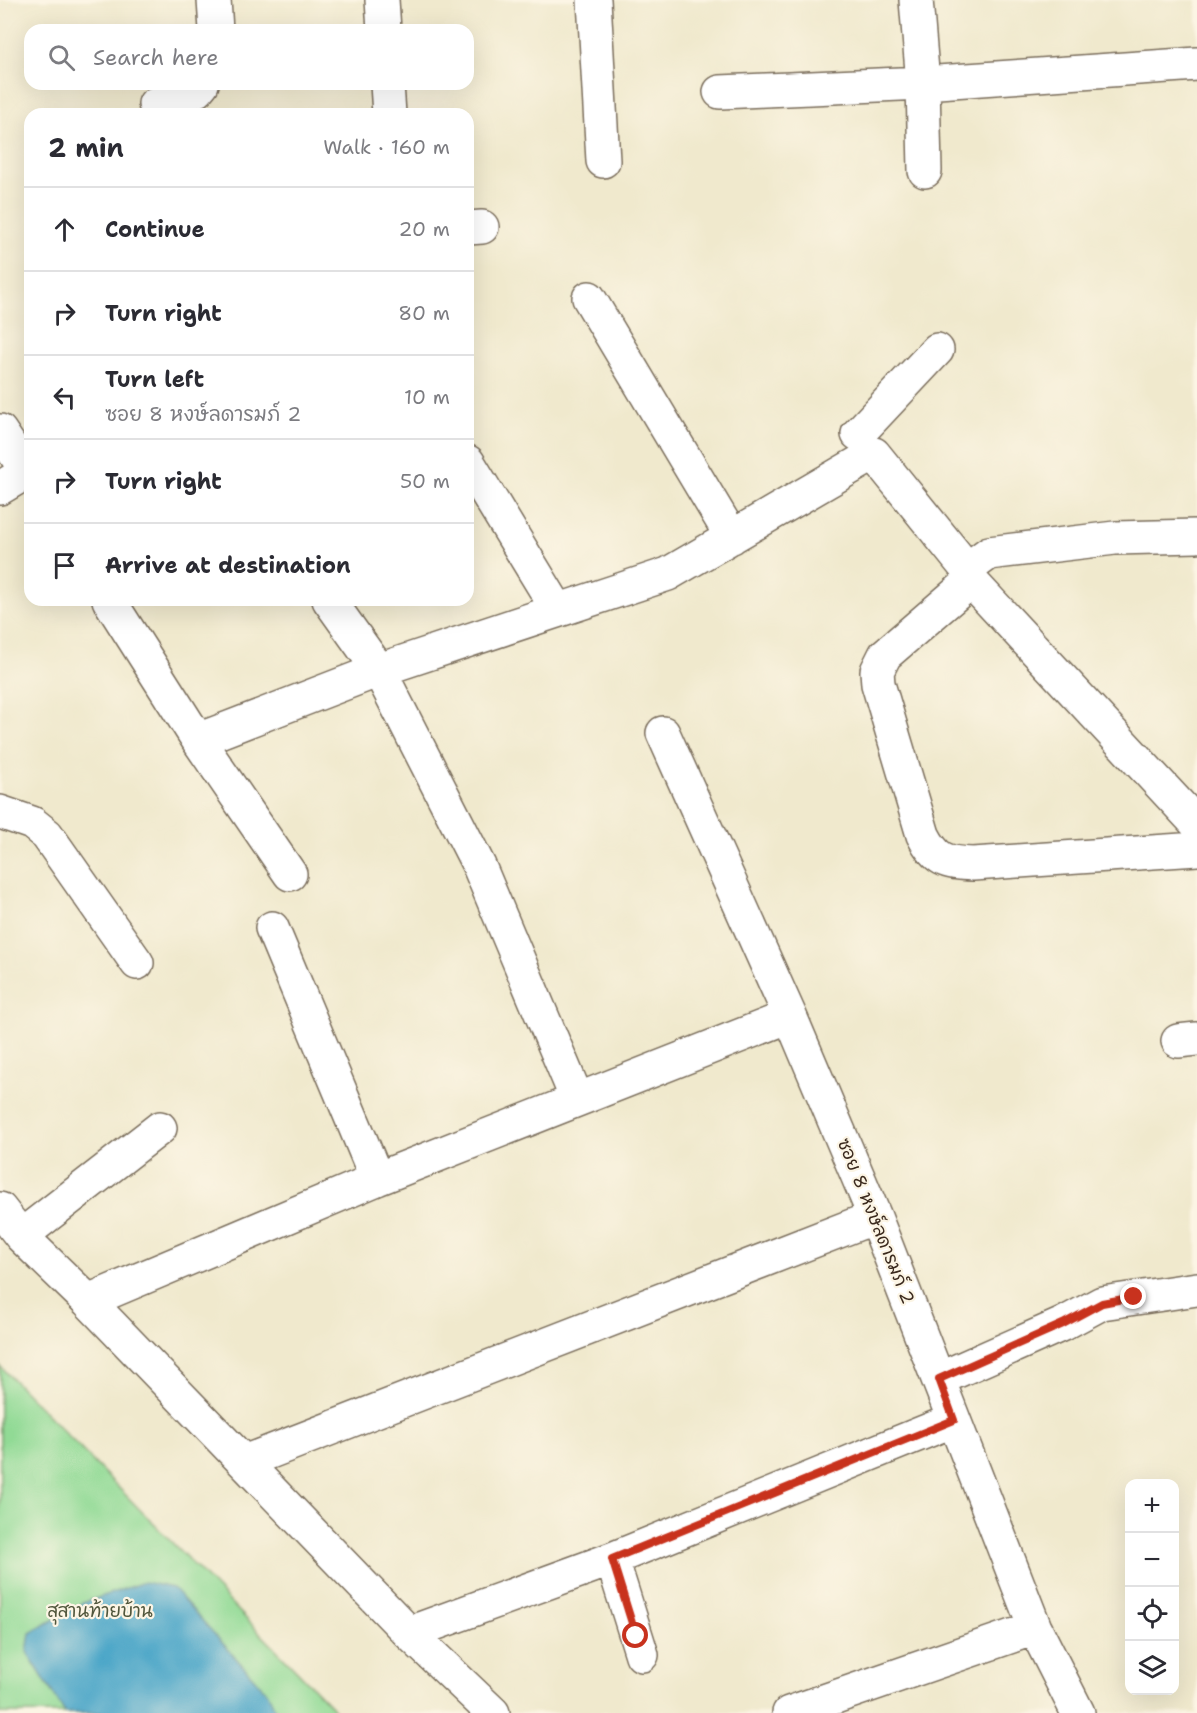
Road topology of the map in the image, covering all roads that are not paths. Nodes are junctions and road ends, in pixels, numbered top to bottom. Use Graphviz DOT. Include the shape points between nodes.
graph roads {
  1 [pos="214,0"];
  2 [pos="382,0"];
  3 [pos="594,0"];
  4 [pos="916,0"];
  5 [pos="216,24"];
  6 [pos="384,24"];
  7 [pos="1197,64"];
  8 [pos="923,83"];
  9 [pos="197,90"];
  10 [pos="387,90"];
  11 [pos="720,92"];
  12 [pos="155,104"];
  13 [pos="389,108"];
  14 [pos="603,161"];
  15 [pos="925,171"];
  16 [pos="589,298"];
  17 [pos="937,350"];
  18 [pos="0,431"];
  19 [pos="858,434"];
  20 [pos="474,472"];
  21 [pos="22,477"];
  22 [pos="1197,536"];
  23 [pos="732,537"];
  24 [pos="969,575"];
  25 [pos="113,606"];
  26 [pos="332,606"];
  27 [pos="558,610"];
  28 [pos="379,670"];
  29 [pos="663,734"];
  30 [pos="198,740"];
  31 [pos="0,812"];
  32 [pos="1197,824"];
  33 [pos="1197,849"];
  34 [pos="290,874"];
  35 [pos="272,928"];
  36 [pos="137,963"];
  37 [pos="790,1016"];
  38 [pos="577,1099"];
  39 [pos="160,1128"];
  40 [pos="377,1179"];
  41 [pos="0,1209"];
  42 [pos="875,1217"];
  43 [pos="21,1236"];
  44 [pos="1197,1289"];
  45 [pos="88,1300"];
  46 [pos="939,1379"];
  47 [pos="954,1420"];
  48 [pos="244,1462"];
  49 [pos="612,1559"];
  50 [pos="1035,1628"];
  51 [pos="409,1633"];
  52 [pos="642,1655"];
  53 [pos="494,1713"];
  54 [pos="789,1713"];
  55 [pos="1078,1713"];
  1 -- 5 [label="street"];
  2 -- 6 [label="street"];
  3 -- 14 [label="street"];
  4 -- 8 [label="street"];
  7 -- 8 [label="street"];
  8 -- 11 [label="street"];
  8 -- 15 [label="street"];
  9 -- 12 [label="street"];
  10 -- 13 [label="street"];
  16 -- 23 [label="street"];
  17 -- 19 [label="street"];
  18 -- 21 [label="street"];
  20 -- 27 [label="street"];
  22 -- 24 [label="street" via="1115,538 989,553"];
  23 -- 24 [label="street" via="874,454"];
  23 -- 27 [label="street" via="668,574"];
  24 -- 32 [label="street"];
  24 -- 33 [label="street" via="885,655 877,671 922,835 931,851 949,863 973,864"];
  25 -- 30 [label="street"];
  26 -- 28 [label="street"];
  27 -- 28 [label="street"];
  28 -- 30 [label="street"];
  28 -- 38 [label="street" via="479,866"];
  29 -- 37 [label="street, ซอย 8 หงษ์ลดารมภ์ 2"];
  30 -- 34 [label="street"];
  31 -- 36 [label="street" via="32,823 47,835"];
  35 -- 40 [label="street"];
  37 -- 38 [label="street"];
  37 -- 42 [label="street, ซอย 8 หงษ์ลดารมภ์ 2"];
  38 -- 40 [label="street"];
  39 -- 43 [label="street"];
  40 -- 45 [label="street"];
  41 -- 43 [label="street"];
  42 -- 46 [label="street, ซอย 8 หงษ์ลดารมภ์ 2"];
  42 -- 48 [label="street"];
  43 -- 45 [label="street"];
  44 -- 46 [label="street" via="1102,1303"];
  45 -- 48 [label="street"];
  46 -- 47 [label="street, ซอย 8 หงษ์ลดารมภ์ 2"];
  47 -- 49 [label="street"];
  47 -- 50 [label="street, ซอย 8 หงษ์ลดารมภ์ 2"];
  48 -- 51 [label="street"];
  49 -- 51 [label="street"];
  49 -- 52 [label="street"];
  50 -- 54 [label="street"];
  50 -- 55 [label="street, ซอย 8 หงษ์ลดารมภ์ 2"];
  51 -- 53 [label="street"];
}
